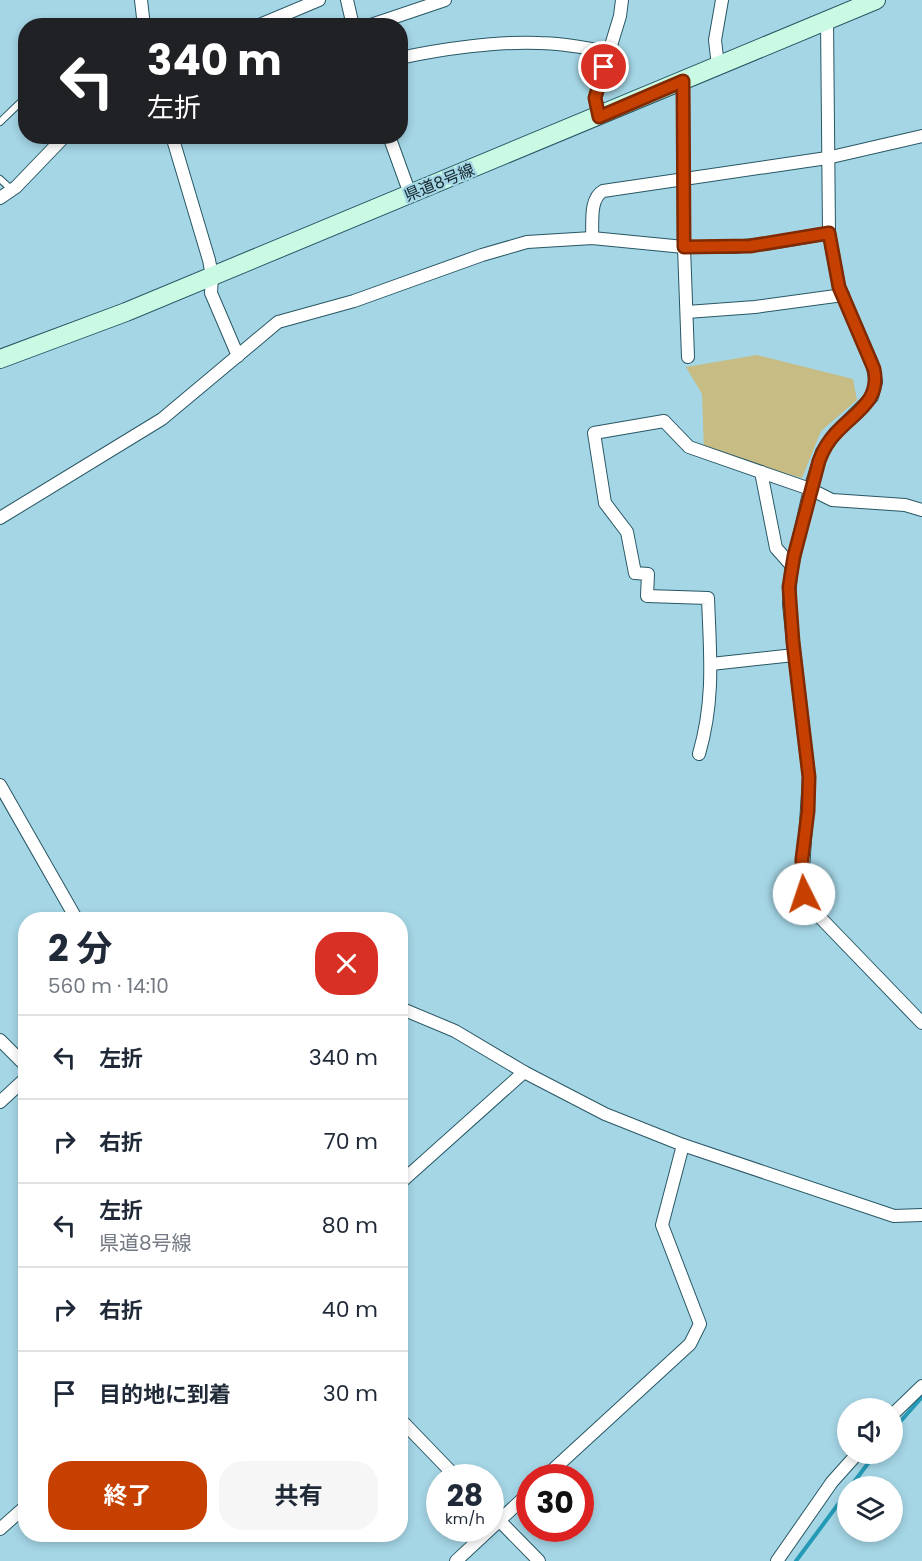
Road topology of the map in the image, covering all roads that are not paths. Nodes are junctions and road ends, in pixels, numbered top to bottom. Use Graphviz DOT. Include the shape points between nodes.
graph roads {
  1 [pos="141,0"];
  2 [pos="319,0"];
  3 [pos="347,0"];
  4 [pos="445,0"];
  5 [pos="622,0"];
  6 [pos="722,0"];
  7 [pos="876,0"];
  8 [pos="142,18"];
  9 [pos="276,18"];
  10 [pos="351,18"];
  11 [pos="392,18"];
  12 [pos="827,20"];
  13 [pos="609,52"];
  14 [pos="408,57"];
  15 [pos="718,66"];
  16 [pos="683,81"];
  17 [pos="18,105"];
  18 [pos="599,117"];
  19 [pos="0,122"];
  20 [pos="922,136"];
  21 [pos="57,144"];
  22 [pos="174,144"];
  23 [pos="391,144"];
  24 [pos="827,158"];
  25 [pos="0,178"];
  26 [pos="684,179"];
  27 [pos="12,190"];
  28 [pos="410,194"];
  29 [pos="0,198"];
  30 [pos="829,233"];
  31 [pos="592,238"];
  32 [pos="684,247"];
  33 [pos="213,276"];
  34 [pos="843,295"];
  35 [pos="687,312"];
  36 [pos="238,356"];
  37 [pos="688,357"];
  38 [pos="0,359"];
  39 [pos="761,472"];
  40 [pos="810,489"];
  41 [pos="922,510"];
  42 [pos="0,518"];
  43 [pos="792,566"];
  44 [pos="794,655"];
  45 [pos="711,664"];
  46 [pos="699,754"];
  47 [pos="0,785"];
  48 [pos="72,912"];
  49 [pos="408,1011"];
  50 [pos="922,1023"];
  51 [pos="0,1040"];
  52 [pos="18,1058"];
  53 [pos="524,1071"];
  54 [pos="18,1085"];
  55 [pos="0,1102"];
  56 [pos="683,1145"];
  57 [pos="408,1176"];
  58 [pos="922,1215"];
  59 [pos="922,1386"];
  60 [pos="903,1404"];
  61 [pos="408,1427"];
  62 [pos="443,1464"];
  63 [pos="559,1464"];
  64 [pos="848,1464"];
  65 [pos="516,1505"];
  66 [pos="18,1513"];
  67 [pos="504,1516"];
  68 [pos="504,1524"];
  69 [pos="0,1529"];
  70 [pos="476,1542"];
  71 [pos="456,1561"];
  72 [pos="539,1561"];
  73 [pos="777,1561"];
  1 -- 8 [label="street"];
  2 -- 9 [label="street"];
  3 -- 10 [label="street"];
  4 -- 11 [label="street"];
  5 -- 13 [label="street"];
  6 -- 15 [label="street" via="715,40"];
  7 -- 12 [label="main road, 県道8号線"];
  12 -- 15 [label="main road, 県道8号線"];
  12 -- 24 [label="street"];
  13 -- 14 [label="street" via="519,43"];
  13 -- 18 [label="street" via="595,98"];
  15 -- 16 [label="main road, 県道8号線"];
  16 -- 18 [label="main road, 県道8号線"];
  16 -- 26 [label="street"];
  17 -- 19 [label="lane"];
  18 -- 28 [label="main road, 県道8号線"];
  20 -- 24 [label="street"];
  21 -- 27 [label="street"];
  22 -- 33 [label="street"];
  23 -- 28 [label="street"];
  24 -- 26 [label="street"];
  24 -- 30 [label="street"];
  25 -- 27 [label="lane"];
  26 -- 31 [label="street" via="599,193 594,202"];
  26 -- 32 [label="street"];
  27 -- 29 [label="street"];
  28 -- 33 [label="main road, 県道8号線"];
  30 -- 32 [label="street" via="750,246"];
  30 -- 34 [label="street"];
  31 -- 32 [label="street"];
  31 -- 36 [label="street" via="527,242 354,301 278,322"];
  32 -- 35 [label="street"];
  33 -- 36 [label="street" via="211,293"];
  33 -- 38 [label="main road, 県道8号線"];
  34 -- 35 [label="street"];
  34 -- 40 [label="street" via="872,363 876,386 869,400 826,445"];
  35 -- 37 [label="street"];
  36 -- 42 [label="street" via="162,419"];
  39 -- 40 [label="street"];
  39 -- 43 [label="street" via="776,548"];
  39 -- 45 [label="street" via="689,447 664,421 594,433 605,503 627,532 636,573 648,573 647,596 708,598"];
  40 -- 41 [label="street" via="837,502 905,505"];
  40 -- 43 [label="street"];
  43 -- 44 [label="street" via="789,604"];
  44 -- 45 [label="street"];
  44 -- 50 [label="street" via="809,777 802,859 804,894 812,909"];
  45 -- 46 [label="street" via="709,709"];
  47 -- 48 [label="street"];
  49 -- 53 [label="street" via="455,1031"];
  51 -- 52 [label="street"];
  53 -- 56 [label="street" via="605,1114"];
  53 -- 57 [label="street"];
  54 -- 55 [label="street"];
  56 -- 58 [label="street" via="894,1216"];
  56 -- 63 [label="street" via="662,1225 699,1324 690,1344"];
  59 -- 60 [label="street"];
  61 -- 62 [label="street"];
  64 -- 73 [label="street"];
  65 -- 67 [label="street"];
  66 -- 69 [label="street"];
  68 -- 72 [label="street"];
  70 -- 71 [label="street"];
}
